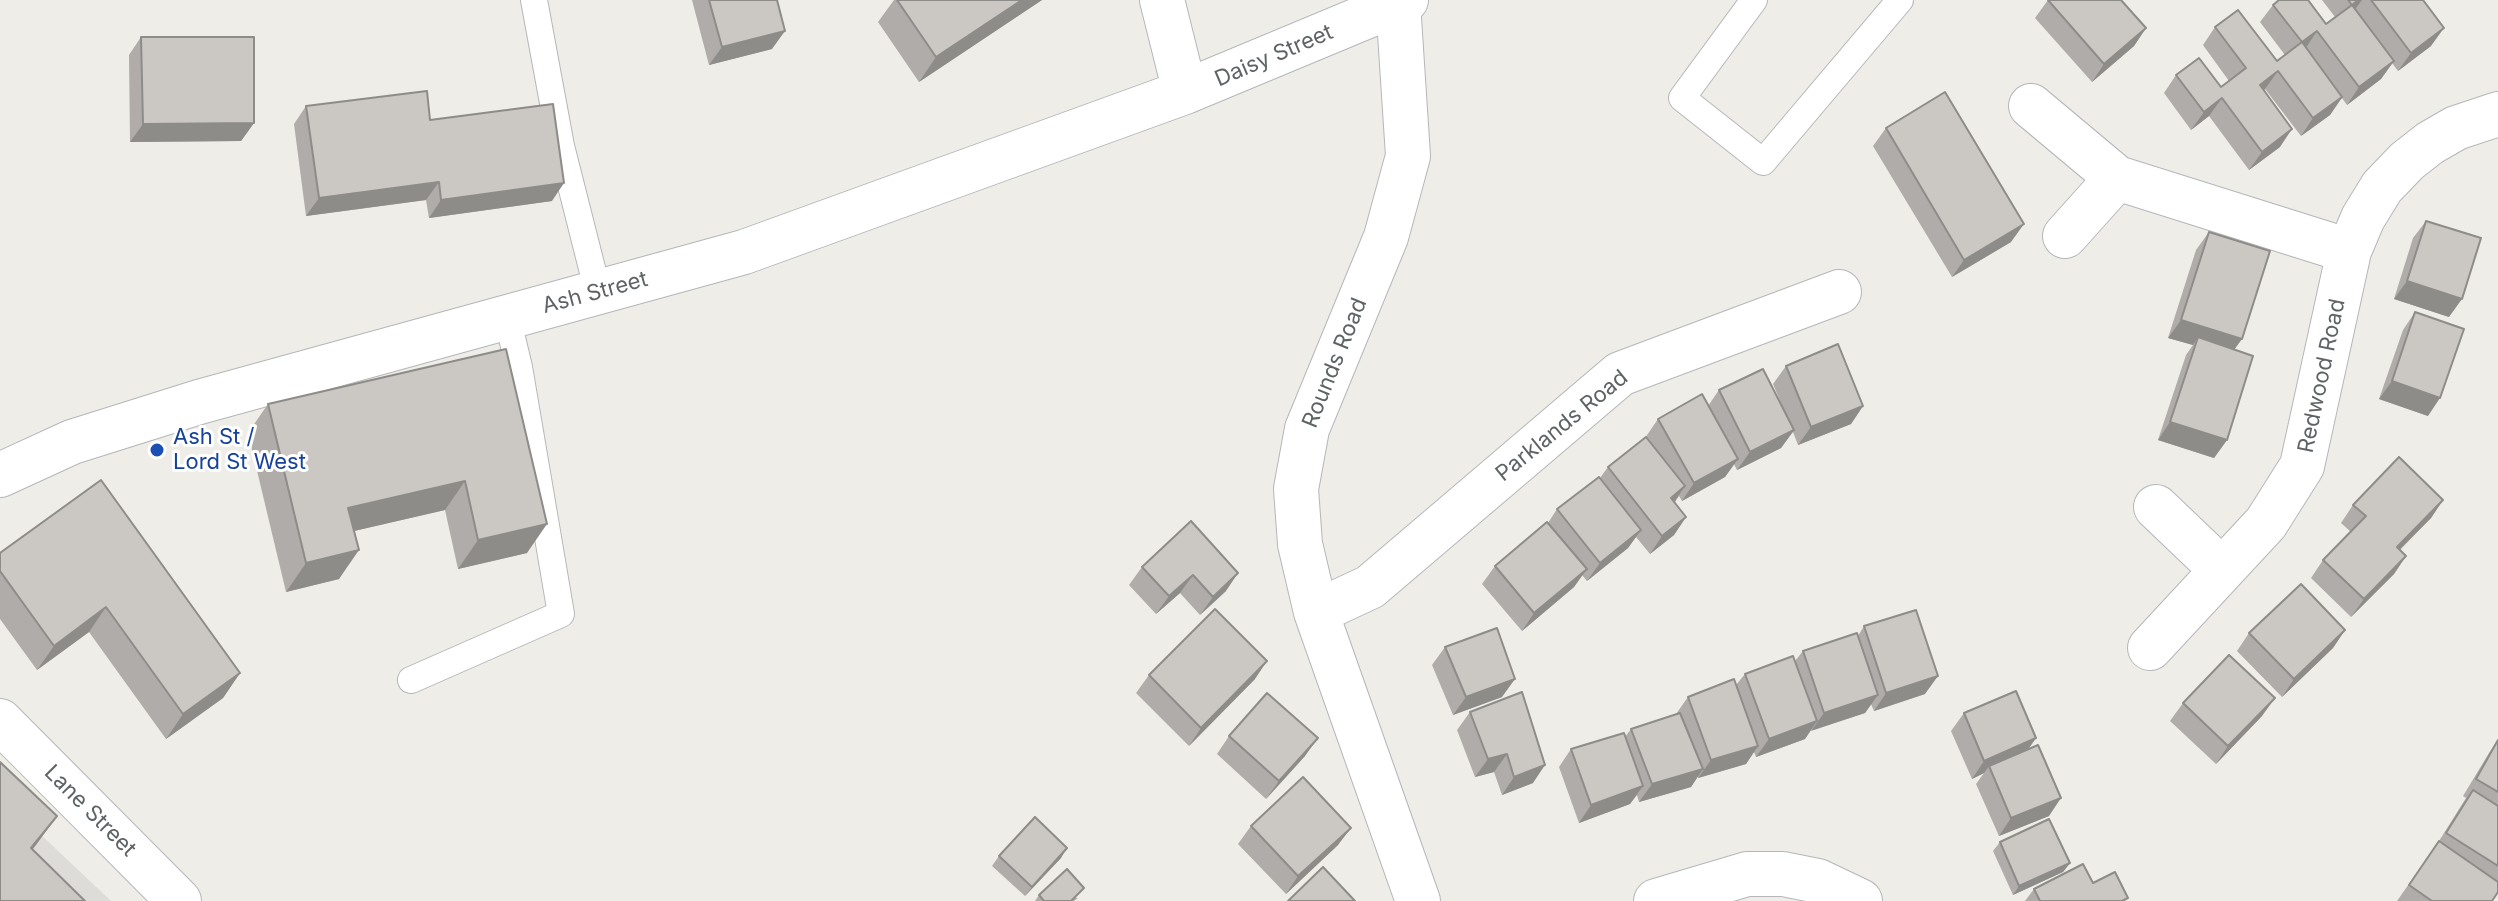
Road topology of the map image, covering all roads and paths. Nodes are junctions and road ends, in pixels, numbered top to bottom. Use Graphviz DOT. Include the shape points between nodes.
graph roads {
  1 [pos="534,0"];
  2 [pos="1162,0"];
  3 [pos="1754,0"];
  4 [pos="1900,0"];
  5 [pos="1402,2"];
  6 [pos="1185,92"];
  7 [pos="2031,106"];
  8 [pos="2498,114"];
  9 [pos="2117,178"];
  10 [pos="2065,236"];
  11 [pos="2349,251"];
  12 [pos="598,292"];
  13 [pos="1839,292"];
  14 [pos="507,317"];
  15 [pos="0,475"];
  16 [pos="2156,507"];
  17 [pos="2222,570"];
  18 [pos="1316,612"];
  19 [pos="2150,648"];
  20 [pos="411,680"];
  21 [pos="0,721"];
  22 [pos="179,901"];
  23 [pos="1418,901"];
  24 [pos="1656,901"];
  25 [pos="1860,901"];
  1 -- 12 [label="lane" via="561,146"];
  2 -- 6 [label="street"];
  3 -- 4 [label="lane" via="1682,98 1763,162"];
  5 -- 6 [label="street, Daisy Street"];
  5 -- 18 [label="street, Rounds Road" via="1408,156 1386,237 1307,429 1296,489 1300,544"];
  6 -- 12 [label="street, Ash Street" via="744,252"];
  7 -- 9 [label="street"];
  8 -- 11 [label="street, Redwood Road" via="2456,128 2407,161 2382,187"];
  9 -- 10 [label="street"];
  9 -- 11 [label="street"];
  11 -- 17 [label="street, Redwood Road" via="2302,466 2266,523"];
  12 -- 14 [label="street, Ash Street"];
  13 -- 18 [label="street, Parklands Road" via="1620,374 1370,587"];
  14 -- 15 [label="street, Ash Street" via="199,402 72,442"];
  14 -- 20 [label="lane" via="561,614"];
  16 -- 17 [label="street"];
  17 -- 19 [label="street, Redwood Road"];
  18 -- 23 [label="street, Rounds Road"];
  21 -- 22 [label="street, Lane Street"];
  24 -- 25 [label="street" via="1747,874 1818,881"];
}
